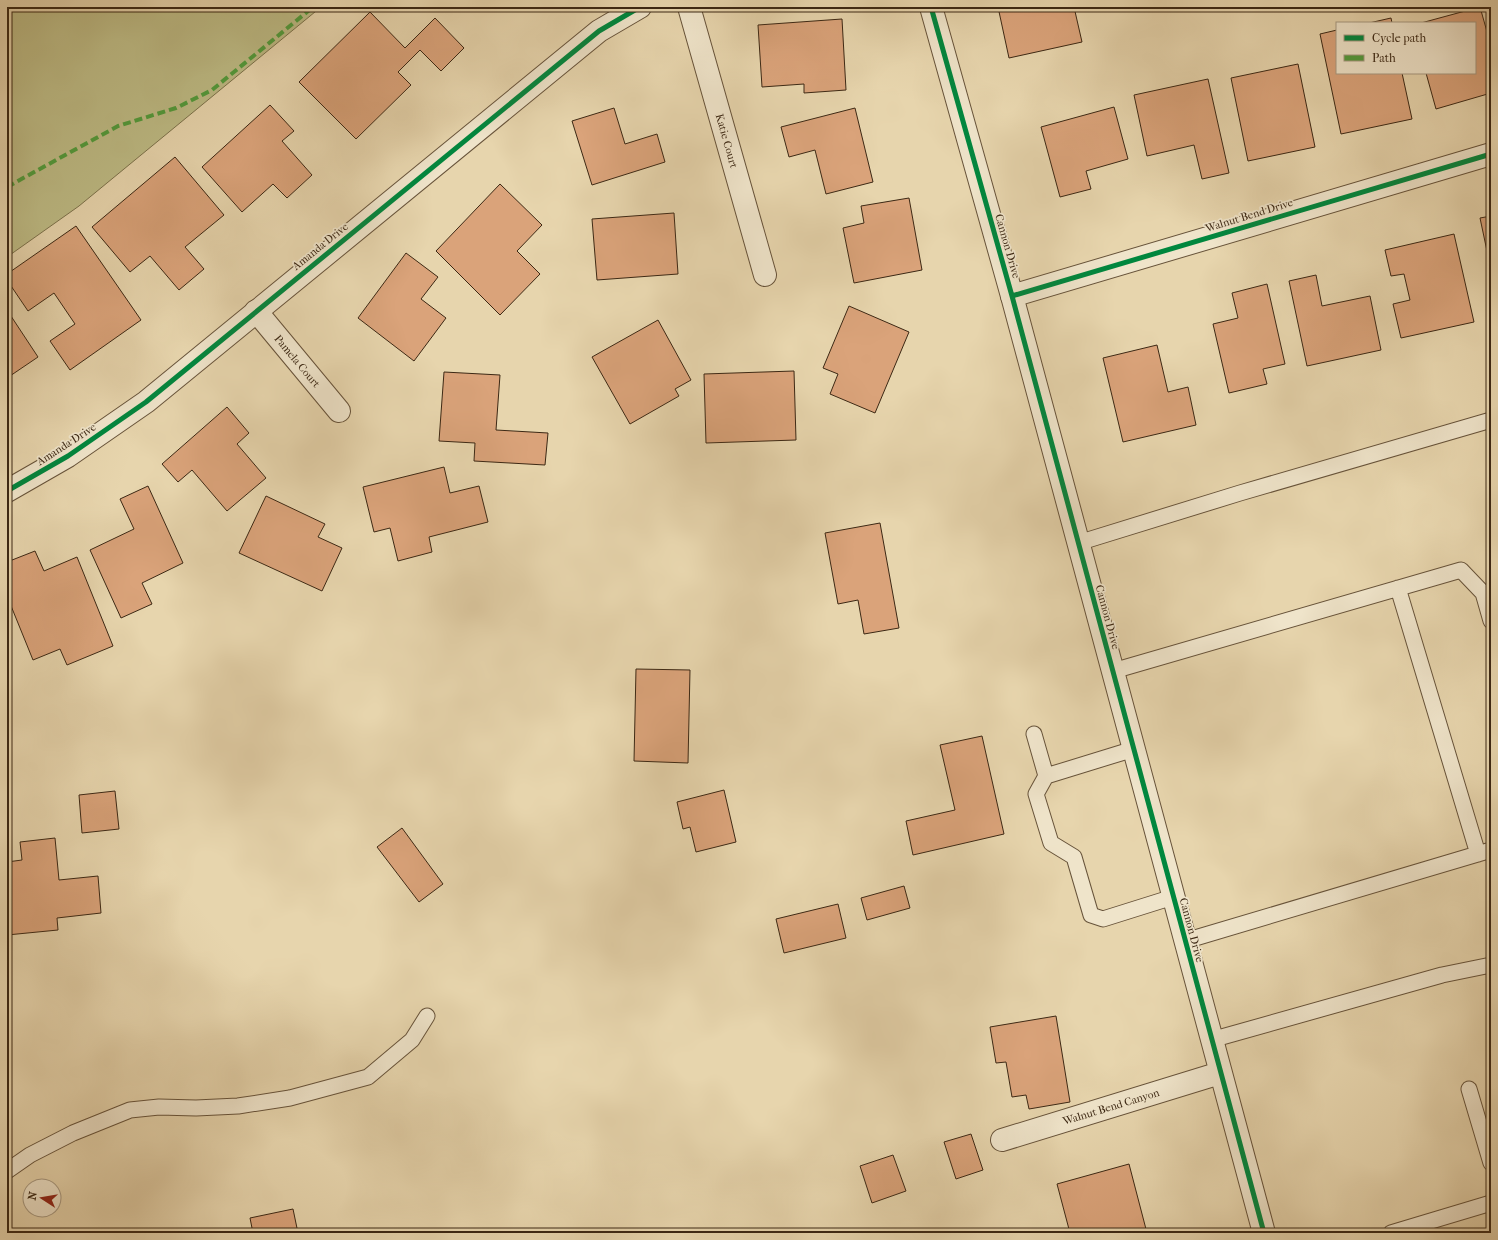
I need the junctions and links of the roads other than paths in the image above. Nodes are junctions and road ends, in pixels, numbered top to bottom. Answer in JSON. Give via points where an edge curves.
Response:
{"nodes":[{"id":1,"x":640,"y":7,"type":"edge"},
{"id":2,"x":689,"y":7,"type":"edge"},
{"id":3,"x":931,"y":7,"type":"edge"},
{"id":4,"x":1491,"y":154,"type":"edge"},
{"id":5,"x":765,"y":275,"type":"dead end"},
{"id":6,"x":1012,"y":296,"type":"junction"},
{"id":7,"x":256,"y":312,"type":"junction"},
{"id":8,"x":339,"y":411,"type":"dead end"},
{"id":9,"x":1491,"y":420,"type":"edge"},
{"id":10,"x":7,"y":491,"type":"edge"},
{"id":11,"x":1078,"y":544,"type":"junction"},
{"id":12,"x":1398,"y":588,"type":"junction"},
{"id":13,"x":1491,"y":621,"type":"edge"},
{"id":14,"x":1113,"y":671,"type":"junction"},
{"id":15,"x":1034,"y":734,"type":"dead end"},
{"id":16,"x":1134,"y":749,"type":"junction"},
{"id":17,"x":1046,"y":776,"type":"junction"},
{"id":18,"x":1485,"y":852,"type":"edge"},
{"id":19,"x":1173,"y":897,"type":"junction"},
{"id":20,"x":1185,"y":941,"type":"junction"},
{"id":21,"x":1491,"y":965,"type":"edge"},
{"id":22,"x":427,"y":1016,"type":"dead end"},
{"id":23,"x":1211,"y":1040,"type":"junction"},
{"id":24,"x":1220,"y":1073,"type":"junction"},
{"id":25,"x":1469,"y":1089,"type":"dead end"},
{"id":26,"x":1002,"y":1140,"type":"dead end"},
{"id":27,"x":1491,"y":1163,"type":"edge"},
{"id":28,"x":7,"y":1171,"type":"edge"},
{"id":29,"x":1491,"y":1203,"type":"edge"},
{"id":30,"x":1264,"y":1233,"type":"edge"},
{"id":31,"x":1391,"y":1233,"type":"edge"}],
"edges":[{"from":1,"to":7,"type":"street","name":"Amanda Drive","via":[[599,31]]},
{"from":2,"to":5,"type":"street","name":"Katie Court"},
{"from":3,"to":6,"type":"street","name":"Cannon Drive"},
{"from":4,"to":6,"type":"street","name":"Walnut Bend Drive"},
{"from":6,"to":11,"type":"street","name":"Cannon Drive"},
{"from":7,"to":8,"type":"street","name":"Pamela Court"},
{"from":7,"to":10,"type":"street","name":"Amanda Drive","via":[[146,402],[68,456]]},
{"from":9,"to":11,"type":"lane","via":[[1240,493]]},
{"from":11,"to":14,"type":"street","name":"Cannon Drive"},
{"from":12,"to":13,"type":"lane","via":[[1461,570],[1483,593]]},
{"from":12,"to":14,"type":"lane"},
{"from":12,"to":18,"type":"lane"},
{"from":14,"to":16,"type":"street","name":"Cannon Drive"},
{"from":15,"to":17,"type":"lane"},
{"from":16,"to":17,"type":"lane"},
{"from":16,"to":19,"type":"street","name":"Cannon Drive"},
{"from":17,"to":19,"type":"lane","via":[[1036,794],[1051,843],[1074,857],[1091,914],[1103,919]]},
{"from":18,"to":20,"type":"lane"},
{"from":19,"to":20,"type":"street","name":"Cannon Drive"},
{"from":20,"to":23,"type":"street","name":"Cannon Drive"},
{"from":21,"to":23,"type":"lane","via":[[1442,975]]},
{"from":22,"to":28,"type":"lane","via":[[412,1040],[368,1077],[290,1098],[238,1106],[159,1106],[130,1110],[73,1132],[30,1155]]},
{"from":23,"to":24,"type":"street","name":"Cannon Drive"},
{"from":24,"to":26,"type":"street","name":"Walnut Bend Canyon"},
{"from":24,"to":30,"type":"street","name":"Cannon Drive"},
{"from":25,"to":27,"type":"lane"},
{"from":29,"to":31,"type":"lane"}]}
